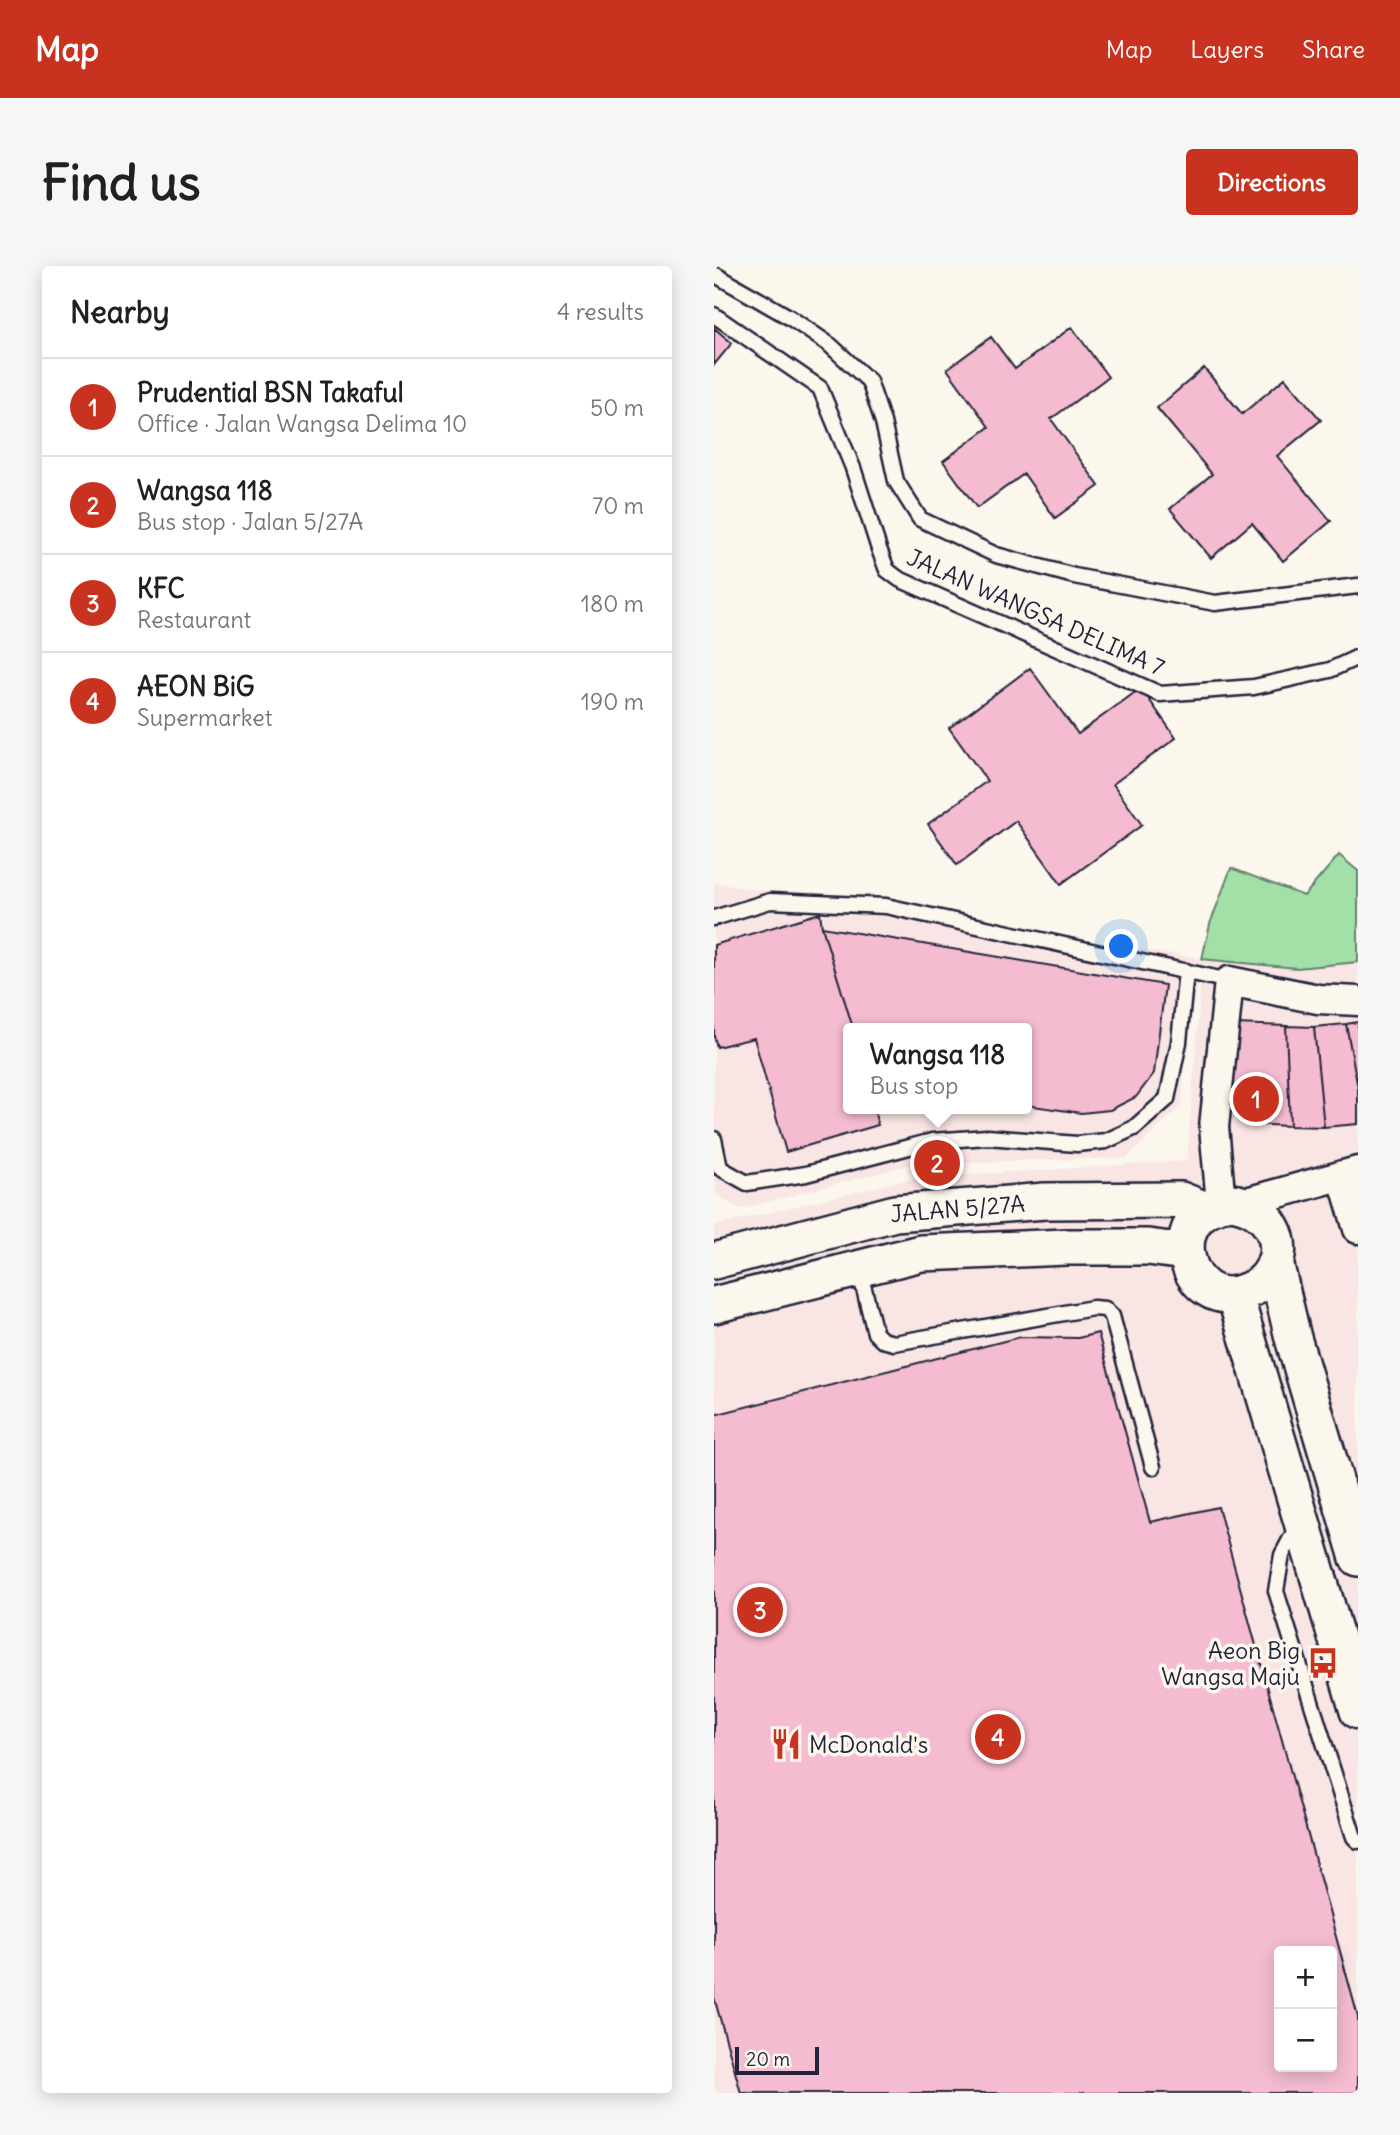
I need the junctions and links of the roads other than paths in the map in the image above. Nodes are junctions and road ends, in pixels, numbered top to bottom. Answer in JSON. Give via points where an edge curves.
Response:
{"nodes":[{"id":1,"x":714,"y":274,"type":"edge"},
{"id":2,"x":714,"y":315,"type":"edge"},
{"id":3,"x":1358,"y":586,"type":"edge"},
{"id":4,"x":1358,"y":657,"type":"edge"},
{"id":5,"x":714,"y":918,"type":"edge"},
{"id":6,"x":1186,"y":971,"type":"junction"},
{"id":7,"x":1229,"y":981,"type":"junction"},
{"id":8,"x":1358,"y":1001,"type":"edge"},
{"id":9,"x":714,"y":1139,"type":"edge"},
{"id":10,"x":1350,"y":1173,"type":"edge"},
{"id":11,"x":1223,"y":1206,"type":"junction"},
{"id":12,"x":1358,"y":1230,"type":"edge"},
{"id":13,"x":1185,"y":1252,"type":"junction"},
{"id":14,"x":714,"y":1260,"type":"edge"},
{"id":15,"x":1275,"y":1262,"type":"junction"},
{"id":16,"x":859,"y":1267,"type":"junction"},
{"id":17,"x":1235,"y":1296,"type":"junction"},
{"id":18,"x":714,"y":1305,"type":"edge"},
{"id":19,"x":1153,"y":1467,"type":"dead end"},
{"id":20,"x":1349,"y":1496,"type":"edge"},
{"id":21,"x":1301,"y":1518,"type":"junction"},
{"id":22,"x":1358,"y":1558,"type":"edge"},
{"id":23,"x":1358,"y":1711,"type":"edge"},
{"id":24,"x":1358,"y":1841,"type":"edge"}],
"edges":[{"from":1,"to":3,"type":"lane","via":[[830,345],[869,381],[896,481],[920,519],[996,555],[1074,576],[1214,603]]},
{"from":2,"to":4,"type":"lane","name":"JALAN WANGSA DELIMA 7","via":[[820,388],[853,468],[878,549],[887,570],[899,579],[1160,694],[1254,687],[1330,670]]},
{"from":5,"to":6,"type":"lane","via":[[771,901],[886,906]]},
{"from":6,"to":7,"type":"lane"},
{"from":6,"to":9,"type":"lane","via":[[1179,1042],[1167,1099],[1134,1128],[1106,1141],[1077,1144],[987,1137],[932,1141],[806,1174],[747,1183],[720,1168]]},
{"from":7,"to":8,"type":"street","via":[[1318,999]]},
{"from":7,"to":11,"type":"street","via":[[1214,1127]]},
{"from":10,"to":11,"type":"street"},
{"from":10,"to":12,"type":"street"},
{"from":11,"to":13,"type":"street","via":[[1190,1228]]},
{"from":11,"to":14,"type":"street","name":"JALAN 5/27A","via":[[1181,1200],[1045,1201],[895,1213]]},
{"from":11,"to":15,"type":"street","via":[[1257,1209],[1268,1219],[1275,1233]]},
{"from":13,"to":16,"type":"street","name":"JALAN 5/27A","via":[[1066,1247],[921,1253]]},
{"from":13,"to":17,"type":"street","via":[[1195,1277],[1205,1286]]},
{"from":15,"to":17,"type":"street","via":[[1257,1286]]},
{"from":15,"to":20,"type":"street","via":[[1293,1338]]},
{"from":16,"to":18,"type":"street","name":"JALAN 5/27A"},
{"from":16,"to":19,"type":"lane","via":[[875,1333],[894,1343],[1105,1309],[1112,1316]]},
{"from":17,"to":21,"type":"street"},
{"from":20,"to":22,"type":"street"},
{"from":21,"to":23,"type":"street"},
{"from":21,"to":24,"type":"lane","via":[[1282,1555],[1276,1591]]}]}
